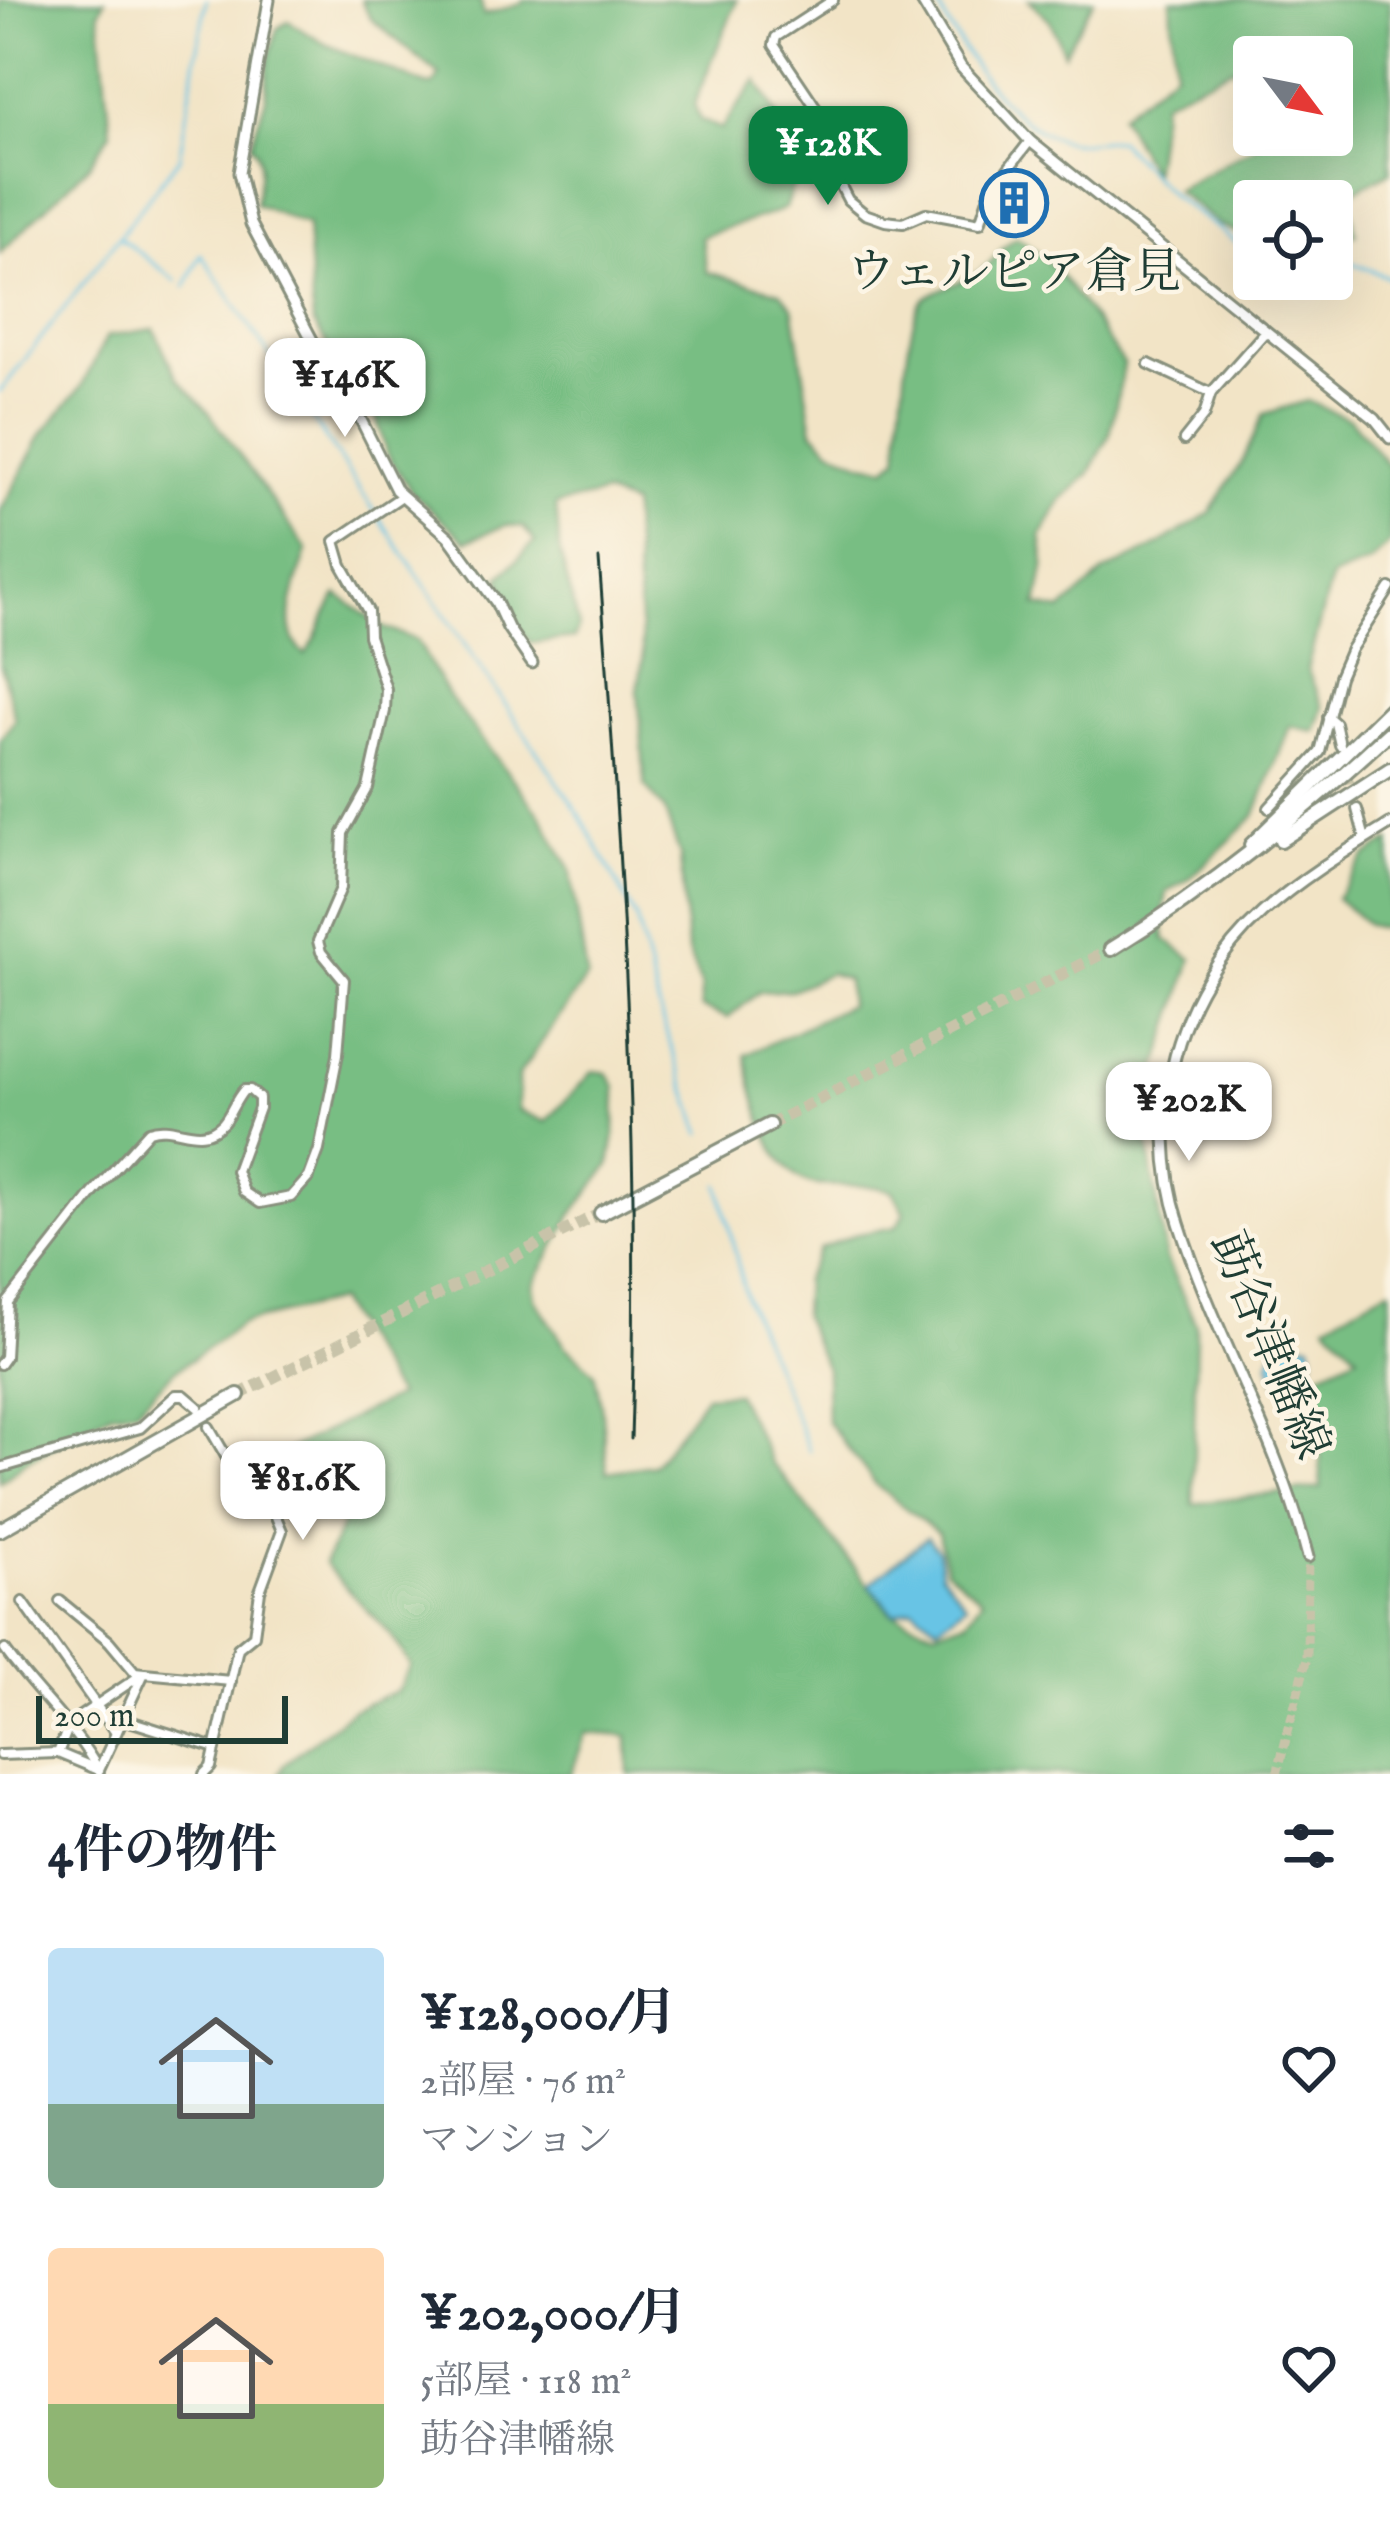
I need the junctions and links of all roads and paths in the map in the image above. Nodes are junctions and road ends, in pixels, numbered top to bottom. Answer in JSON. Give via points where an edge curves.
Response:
{"nodes":[{"id":1,"x":269,"y":0,"type":"edge"},
{"id":2,"x":833,"y":0,"type":"edge"},
{"id":3,"x":921,"y":0,"type":"edge"},
{"id":4,"x":1030,"y":141,"type":"junction"},
{"id":5,"x":1266,"y":331,"type":"junction"},
{"id":6,"x":1149,"y":364,"type":"dead end"},
{"id":7,"x":1211,"y":393,"type":"junction"},
{"id":8,"x":1390,"y":438,"type":"edge"},
{"id":9,"x":1184,"y":440,"type":"dead end"},
{"id":10,"x":402,"y":496,"type":"junction"},
{"id":11,"x":1390,"y":589,"type":"edge"},
{"id":12,"x":532,"y":664,"type":"dead end"},
{"id":13,"x":1390,"y":709,"type":"edge"},
{"id":14,"x":1328,"y":716,"type":"junction"},
{"id":15,"x":1390,"y":732,"type":"edge"},
{"id":16,"x":1340,"y":745,"type":"tunnel mouth"},
{"id":17,"x":1390,"y":769,"type":"edge"},
{"id":18,"x":1269,"y":808,"type":"dead end"},
{"id":19,"x":1357,"y":809,"type":"tunnel mouth"},
{"id":20,"x":1390,"y":824,"type":"edge"},
{"id":21,"x":1365,"y":839,"type":"junction"},
{"id":22,"x":1261,"y":846,"type":"junction"},
{"id":23,"x":1192,"y":898,"type":"junction"},
{"id":24,"x":1111,"y":950,"type":"tunnel mouth"},
{"id":25,"x":769,"y":1125,"type":"tunnel mouth"},
{"id":26,"x":601,"y":1213,"type":"tunnel mouth"},
{"id":27,"x":0,"y":1364,"type":"edge"},
{"id":28,"x":238,"y":1395,"type":"tunnel mouth"},
{"id":29,"x":198,"y":1407,"type":"dead end"},
{"id":30,"x":209,"y":1427,"type":"dead end"},
{"id":31,"x":0,"y":1468,"type":"edge"},
{"id":32,"x":0,"y":1530,"type":"edge"},
{"id":33,"x":1308,"y":1557,"type":"tunnel mouth"},
{"id":34,"x":60,"y":1601,"type":"dead end"},
{"id":35,"x":23,"y":1602,"type":"dead end"},
{"id":36,"x":5,"y":1650,"type":"dead end"},
{"id":37,"x":144,"y":1673,"type":"junction"},
{"id":38,"x":232,"y":1681,"type":"junction"},
{"id":39,"x":95,"y":1706,"type":"junction"},
{"id":40,"x":123,"y":1719,"type":"junction"},
{"id":41,"x":70,"y":1724,"type":"junction"},
{"id":42,"x":116,"y":1732,"type":"junction"},
{"id":43,"x":215,"y":1748,"type":"junction"},
{"id":44,"x":58,"y":1753,"type":"junction"},
{"id":45,"x":1,"y":1757,"type":"edge"},
{"id":46,"x":99,"y":1772,"type":"edge"},
{"id":47,"x":205,"y":1774,"type":"edge"}],
"edges":[{"from":1,"to":10,"type":"main road","via":[[238,172],[251,224]]},
{"from":2,"to":4,"type":"street","via":[[773,45],[827,124],[831,167],[865,214],[903,223],[926,213],[980,223],[989,192]]},
{"from":3,"to":4,"type":"main road","via":[[961,67]]},
{"from":4,"to":5,"type":"main road"},
{"from":5,"to":7,"type":"street"},
{"from":5,"to":8,"type":"main road"},
{"from":6,"to":7,"type":"street"},
{"from":7,"to":9,"type":"street"},
{"from":10,"to":12,"type":"main road","via":[[449,537]]},
{"from":10,"to":27,"type":"street","via":[[335,541],[368,611],[386,689],[368,788],[343,832],[341,887],[318,941],[345,994],[309,1177],[279,1201],[260,1203],[244,1192],[236,1171],[259,1108],[250,1090],[224,1122],[195,1137],[149,1131],[8,1302]]},
{"from":11,"to":14,"type":"street","via":[[1351,649]]},
{"from":13,"to":23,"type":"highway"},
{"from":14,"to":16,"type":"street"},
{"from":14,"to":18,"type":"street","via":[[1320,752]]},
{"from":15,"to":22,"type":"highway"},
{"from":17,"to":22,"type":"highway"},
{"from":19,"to":21,"type":"street"},
{"from":20,"to":21,"type":"main road","name":"莇谷津幡線"},
{"from":21,"to":33,"type":"main road","name":"莇谷津幡線","via":[[1301,880],[1226,951],[1182,1030],[1168,1084],[1164,1153],[1178,1222]]},
{"from":22,"to":23,"type":"highway"},
{"from":23,"to":24,"type":"highway"},
{"from":25,"to":26,"type":"highway"},
{"from":28,"to":32,"type":"highway"},
{"from":29,"to":31,"type":"street","via":[[176,1394],[140,1428]]},
{"from":30,"to":38,"type":"street","via":[[244,1490],[274,1512],[281,1531],[254,1635],[238,1648]]},
{"from":34,"to":37,"type":"street"},
{"from":35,"to":39,"type":"street"},
{"from":36,"to":41,"type":"street"},
{"from":37,"to":38,"type":"street"},
{"from":37,"to":39,"type":"street"},
{"from":37,"to":40,"type":"street"},
{"from":38,"to":43,"type":"street"},
{"from":39,"to":41,"type":"street"},
{"from":39,"to":42,"type":"street"},
{"from":40,"to":42,"type":"street"},
{"from":40,"to":43,"type":"street"},
{"from":41,"to":44,"type":"street"},
{"from":41,"to":46,"type":"street"},
{"from":42,"to":46,"type":"street"},
{"from":43,"to":47,"type":"street"},
{"from":44,"to":45,"type":"street"},
{"from":44,"to":46,"type":"street"}]}
